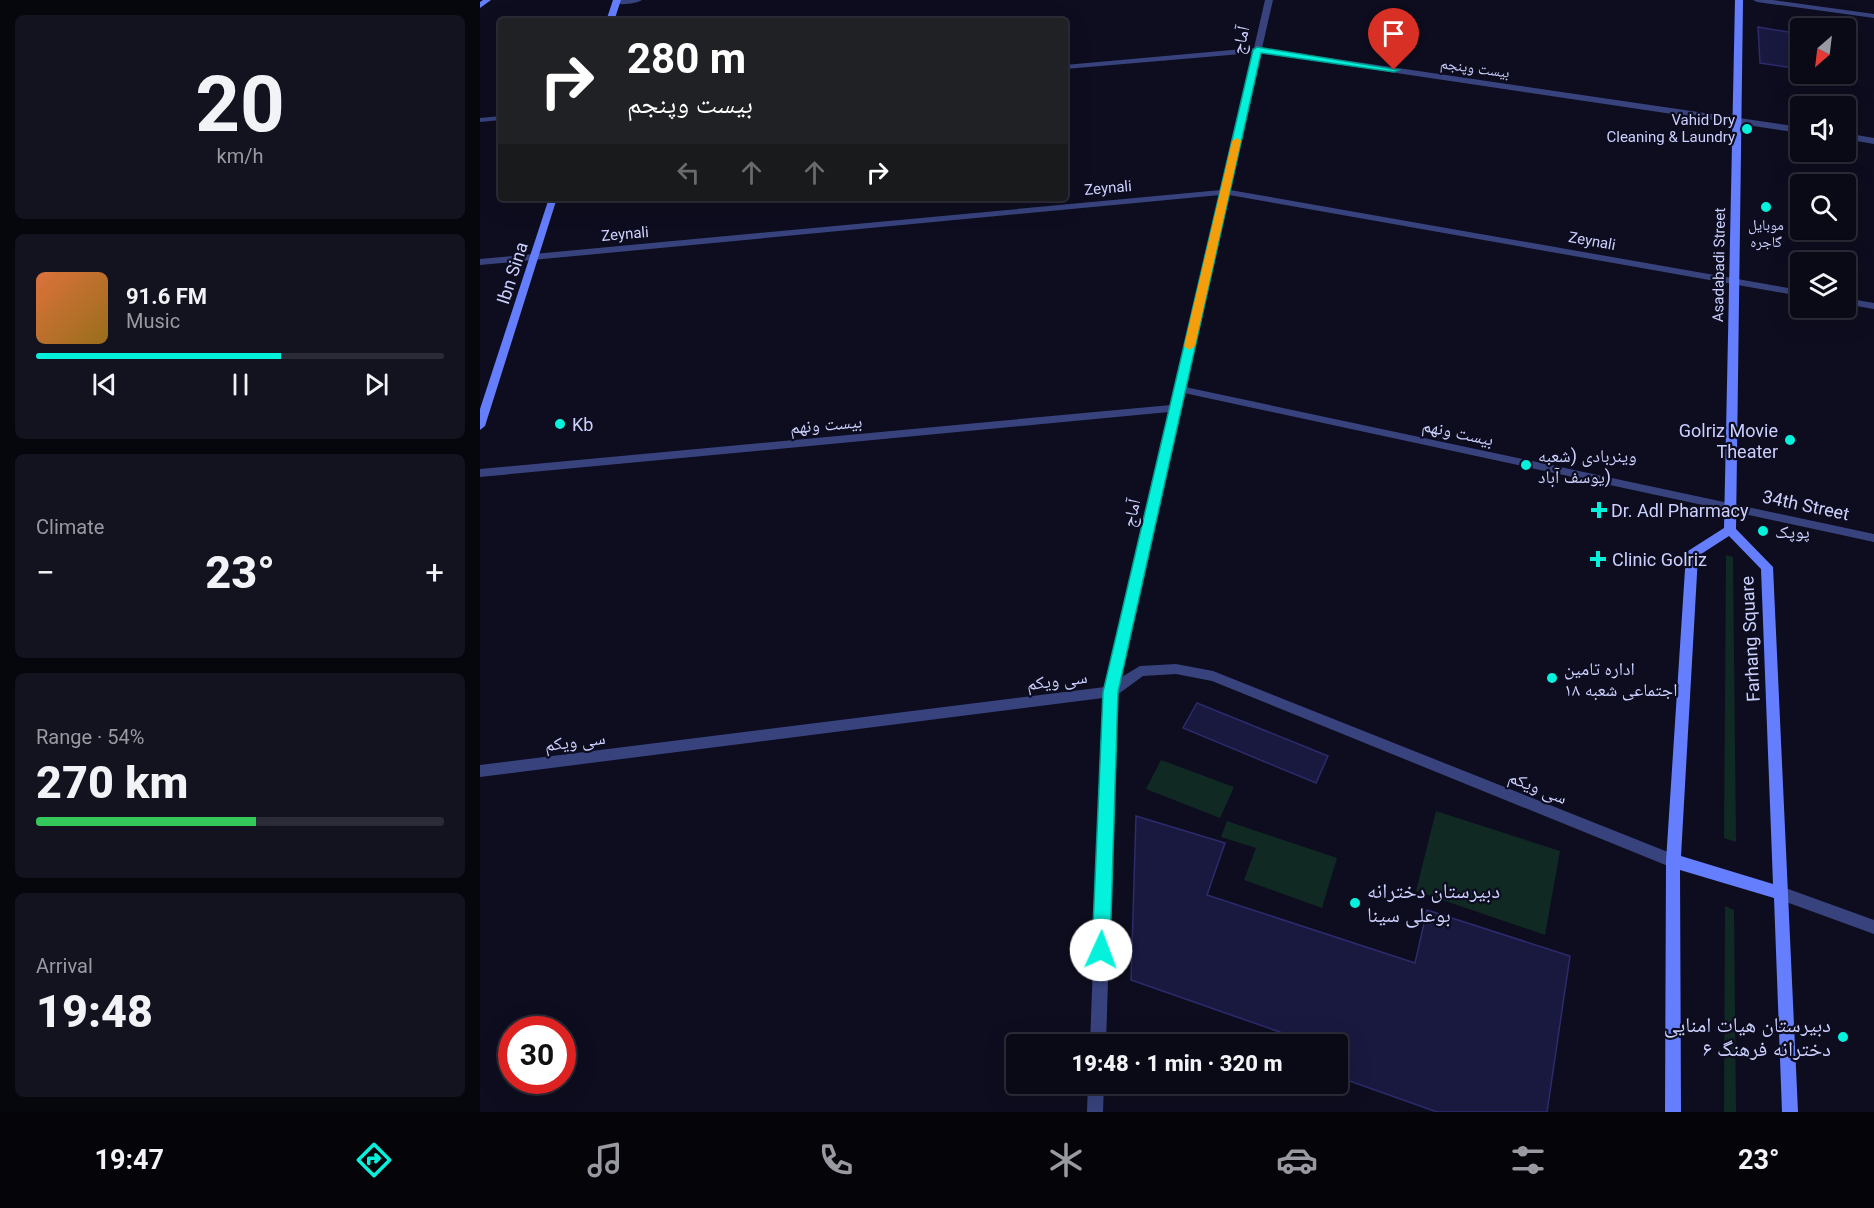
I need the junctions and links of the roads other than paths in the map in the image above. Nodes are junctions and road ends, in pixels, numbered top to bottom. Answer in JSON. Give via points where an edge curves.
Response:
{"nodes":[{"id":1,"x":487,"y":0,"type":"edge"},
{"id":2,"x":638,"y":0,"type":"edge"},
{"id":3,"x":1269,"y":0,"type":"edge"},
{"id":4,"x":1739,"y":0,"type":"edge"},
{"id":5,"x":1757,"y":0,"type":"edge"},
{"id":6,"x":616,"y":1,"type":"edge"},
{"id":7,"x":480,"y":6,"type":"edge"},
{"id":8,"x":1874,"y":16,"type":"edge"},
{"id":9,"x":611,"y":18,"type":"edge"},
{"id":10,"x":1257,"y":50,"type":"junction"},
{"id":11,"x":1068,"y":67,"type":"edge"},
{"id":12,"x":498,"y":118,"type":"edge"},
{"id":13,"x":480,"y":120,"type":"edge"},
{"id":14,"x":1737,"y":120,"type":"junction"},
{"id":15,"x":1790,"y":128,"type":"edge"},
{"id":16,"x":1856,"y":138,"type":"edge"},
{"id":17,"x":1874,"y":141,"type":"edge"},
{"id":18,"x":1225,"y":192,"type":"junction"},
{"id":19,"x":552,"y":201,"type":"edge"},
{"id":20,"x":534,"y":258,"type":"junction"},
{"id":21,"x":480,"y":262,"type":"edge"},
{"id":22,"x":1734,"y":282,"type":"junction"},
{"id":23,"x":1790,"y":291,"type":"edge"},
{"id":24,"x":1856,"y":303,"type":"edge"},
{"id":25,"x":1874,"y":306,"type":"edge"},
{"id":26,"x":1180,"y":389,"type":"junction"},
{"id":27,"x":1175,"y":408,"type":"junction"},
{"id":28,"x":480,"y":426,"type":"edge"},
{"id":29,"x":480,"y":474,"type":"edge"},
{"id":30,"x":1730,"y":507,"type":"junction"},
{"id":31,"x":1730,"y":530,"type":"junction"},
{"id":32,"x":1874,"y":538,"type":"edge"},
{"id":33,"x":1110,"y":692,"type":"junction"},
{"id":34,"x":480,"y":771,"type":"edge"},
{"id":35,"x":1673,"y":861,"type":"junction"},
{"id":36,"x":1780,"y":892,"type":"junction"},
{"id":37,"x":1874,"y":927,"type":"edge"},
{"id":38,"x":1098,"y":1034,"type":"edge"},
{"id":39,"x":1096,"y":1094,"type":"edge"},
{"id":40,"x":1095,"y":1112,"type":"edge"},
{"id":41,"x":1673,"y":1112,"type":"edge"},
{"id":42,"x":1790,"y":1112,"type":"edge"}],
"edges":[{"from":1,"to":7,"type":"main road"},
{"from":2,"to":6,"type":"street"},
{"from":3,"to":10,"type":"street","name":"آماج"},
{"from":4,"to":14,"type":"main road","name":"Asadabadi Street"},
{"from":5,"to":8,"type":"street"},
{"from":6,"to":9,"type":"main road"},
{"from":10,"to":11,"type":"street","name":"بیست وپنجم"},
{"from":10,"to":14,"type":"street","name":"بیست وپنجم"},
{"from":10,"to":18,"type":"street","name":"آماج"},
{"from":12,"to":13,"type":"street"},
{"from":14,"to":15,"type":"street","name":"بیست وپنجم"},
{"from":14,"to":22,"type":"main road","name":"Asadabadi Street"},
{"from":16,"to":17,"type":"street"},
{"from":18,"to":20,"type":"street","name":"Zeynali"},
{"from":18,"to":22,"type":"street","name":"Zeynali"},
{"from":18,"to":26,"type":"street","name":"آماج"},
{"from":19,"to":20,"type":"main road","name":"Ibn Sina"},
{"from":20,"to":21,"type":"street","name":"Zeynali"},
{"from":20,"to":28,"type":"main road","name":"Ibn Sina"},
{"from":22,"to":23,"type":"street","name":"Zeynali"},
{"from":22,"to":30,"type":"main road","name":"Asadabadi Street"},
{"from":24,"to":25,"type":"street"},
{"from":26,"to":27,"type":"street","name":"آماج"},
{"from":26,"to":30,"type":"street","name":"بیست ونهم"},
{"from":27,"to":29,"type":"street","name":"بیست ونهم"},
{"from":27,"to":33,"type":"street","name":"آماج"},
{"from":30,"to":31,"type":"main road","name":"Asadabadi Street"},
{"from":30,"to":32,"type":"street","name":"34th Street"},
{"from":31,"to":35,"type":"main road","via":[[1692,554]]},
{"from":31,"to":36,"type":"main road","name":"Farhang Square","via":[[1767,567]]},
{"from":33,"to":34,"type":"street","name":"سی ویکم"},
{"from":33,"to":35,"type":"street","name":"سی ویکم","via":[[1140,671],[1176,669],[1213,676]]},
{"from":33,"to":38,"type":"street","name":"آماج"},
{"from":35,"to":36,"type":"main road"},
{"from":35,"to":41,"type":"main road"},
{"from":36,"to":37,"type":"street"},
{"from":36,"to":42,"type":"main road","name":"Farhang Square"},
{"from":39,"to":40,"type":"street"}]}
